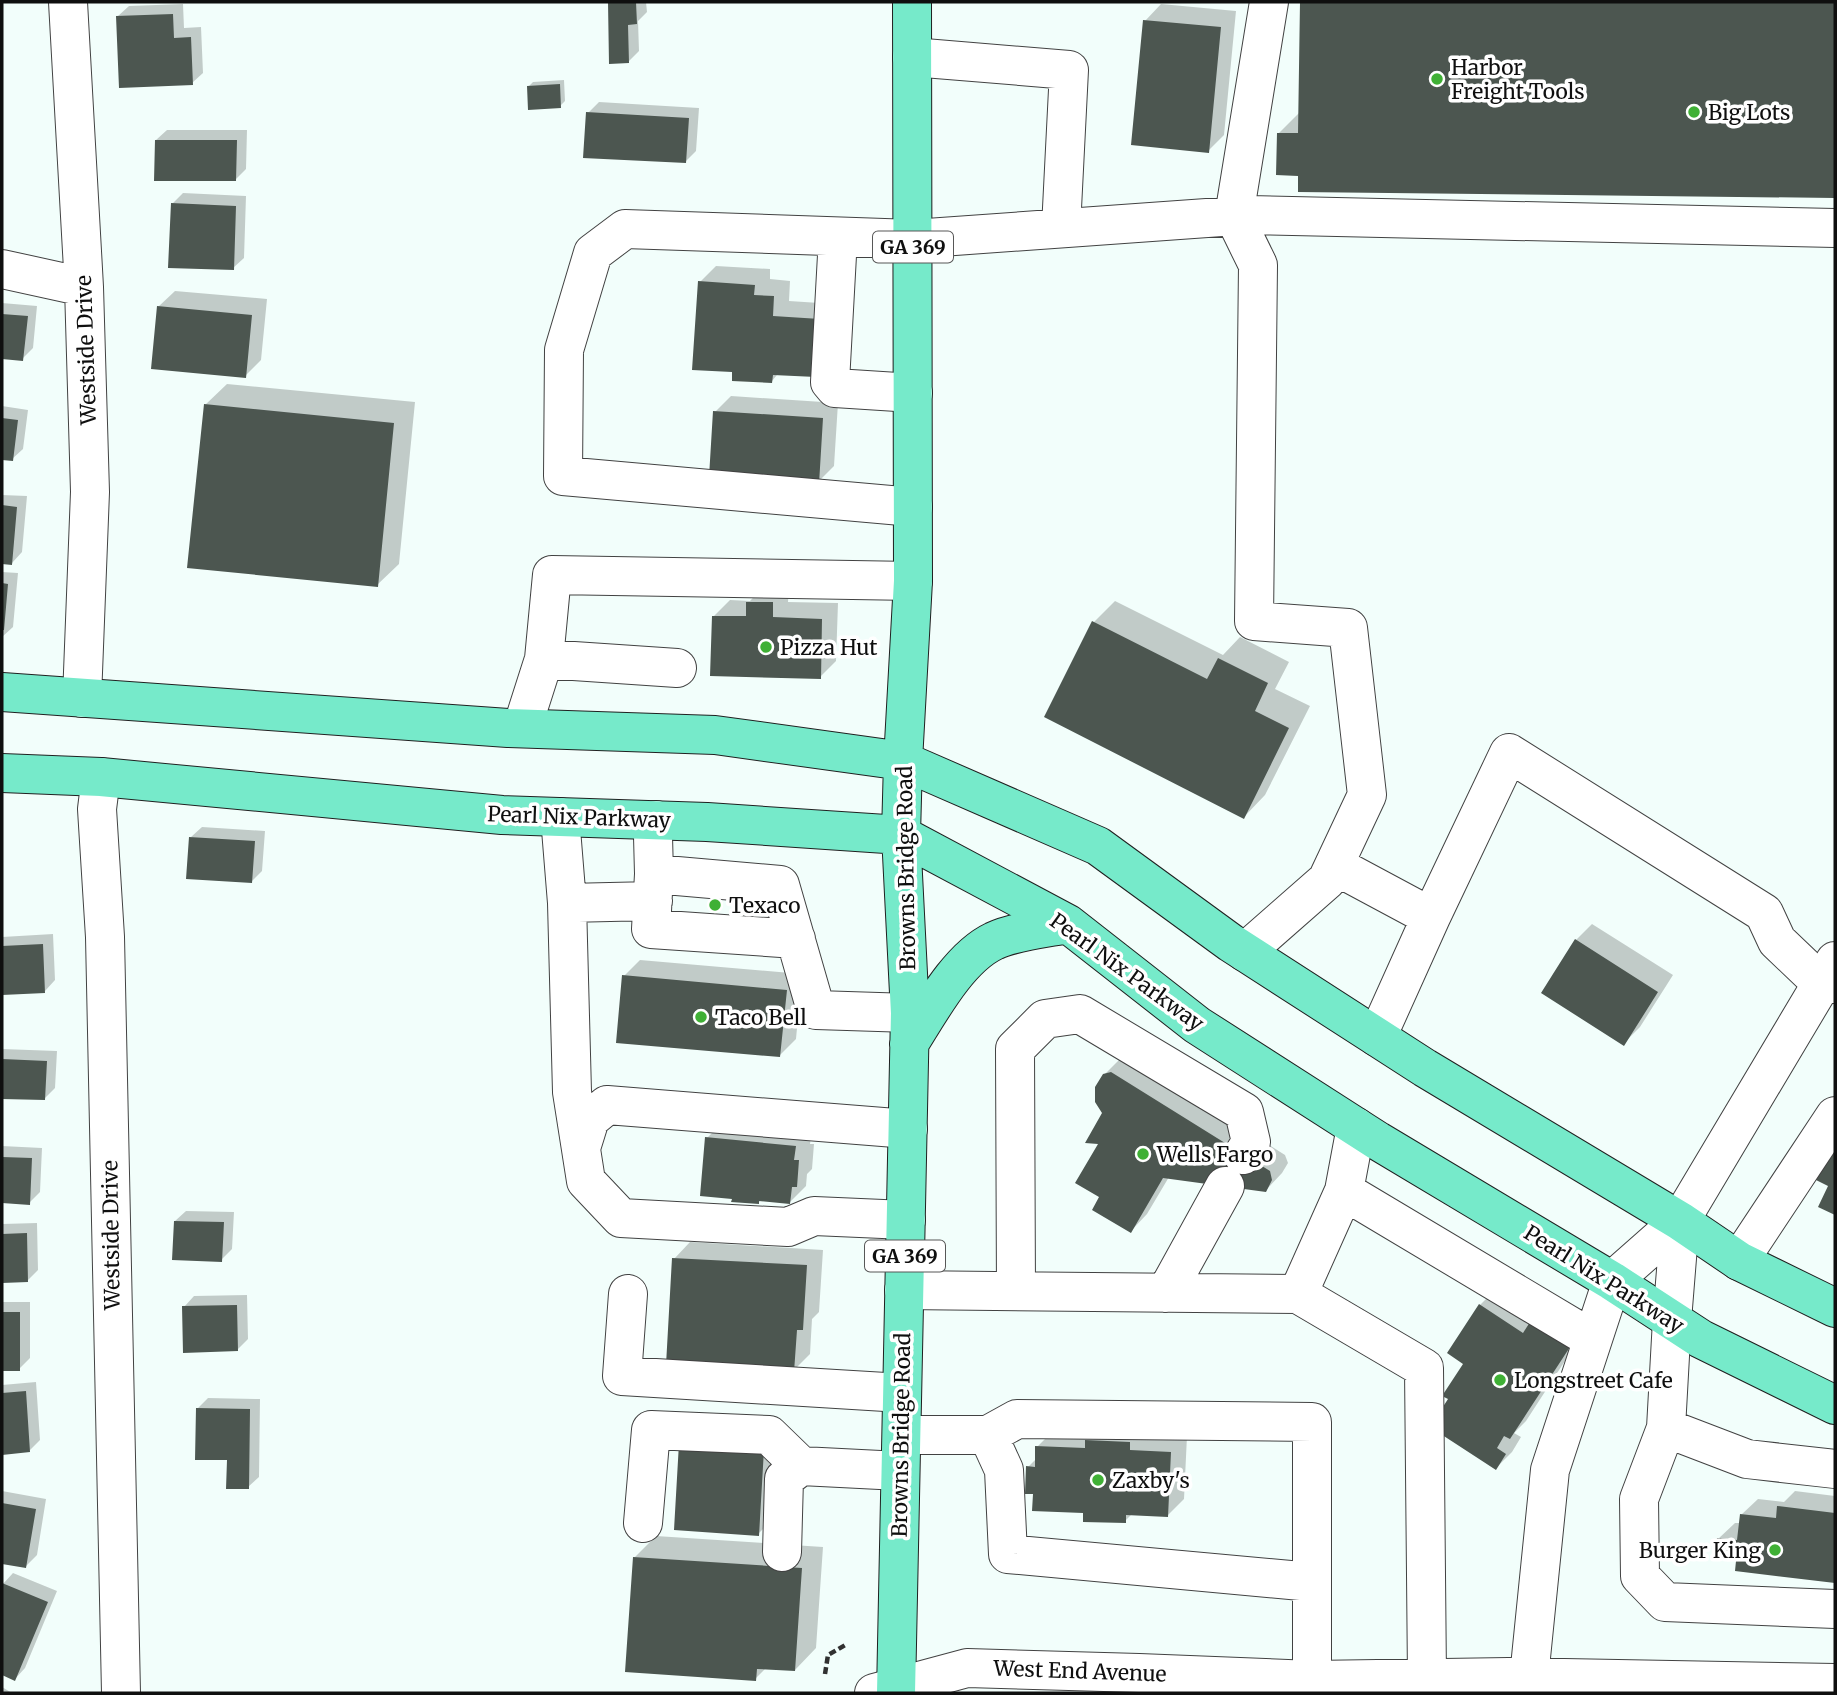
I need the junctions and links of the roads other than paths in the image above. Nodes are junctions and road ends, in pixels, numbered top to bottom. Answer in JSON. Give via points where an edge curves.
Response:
{"nodes":[{"id":1,"x":68,"y":2,"type":"edge"},
{"id":2,"x":912,"y":2,"type":"edge"},
{"id":3,"x":1269,"y":2,"type":"edge"},
{"id":4,"x":912,"y":57,"type":"junction"},
{"id":5,"x":1234,"y":216,"type":"junction"},
{"id":6,"x":1061,"y":228,"type":"junction"},
{"id":7,"x":1835,"y":228,"type":"edge"},
{"id":8,"x":838,"y":237,"type":"junction"},
{"id":9,"x":913,"y":239,"type":"junction"},
{"id":10,"x":2,"y":269,"type":"edge"},
{"id":11,"x":84,"y":287,"type":"junction"},
{"id":12,"x":913,"y":393,"type":"junction"},
{"id":13,"x":913,"y":507,"type":"junction"},
{"id":14,"x":913,"y":581,"type":"junction"},
{"id":15,"x":544,"y":659,"type":"junction"},
{"id":16,"x":677,"y":668,"type":"dead end"},
{"id":17,"x":2,"y":692,"type":"edge"},
{"id":18,"x":82,"y":698,"type":"junction"},
{"id":19,"x":522,"y":728,"type":"junction"},
{"id":20,"x":903,"y":761,"type":"junction"},
{"id":21,"x":2,"y":773,"type":"edge"},
{"id":22,"x":101,"y":777,"type":"junction"},
{"id":23,"x":560,"y":817,"type":"junction"},
{"id":24,"x":656,"y":820,"type":"junction"},
{"id":25,"x":901,"y":835,"type":"junction"},
{"id":26,"x":1334,"y":865,"type":"junction"},
{"id":27,"x":653,"y":901,"type":"junction"},
{"id":28,"x":567,"y":903,"type":"junction"},
{"id":29,"x":1431,"y":917,"type":"junction"},
{"id":30,"x":1068,"y":924,"type":"junction"},
{"id":31,"x":796,"y":939,"type":"junction"},
{"id":32,"x":1245,"y":952,"type":"junction"},
{"id":33,"x":1830,"y":976,"type":"edge"},
{"id":34,"x":1197,"y":1025,"type":"junction"},
{"id":35,"x":910,"y":1028,"type":"junction"},
{"id":36,"x":1377,"y":1037,"type":"junction"},
{"id":37,"x":1184,"y":1076,"type":"junction"},
{"id":38,"x":1835,"y":1116,"type":"edge"},
{"id":39,"x":1356,"y":1127,"type":"junction"},
{"id":40,"x":908,"y":1129,"type":"junction"},
{"id":41,"x":581,"y":1148,"type":"junction"},
{"id":42,"x":1344,"y":1191,"type":"junction"},
{"id":43,"x":906,"y":1220,"type":"junction"},
{"id":44,"x":1680,"y":1221,"type":"junction"},
{"id":45,"x":1738,"y":1261,"type":"junction"},
{"id":46,"x":1612,"y":1281,"type":"junction"},
{"id":47,"x":904,"y":1290,"type":"junction"},
{"id":48,"x":1016,"y":1291,"type":"junction"},
{"id":49,"x":1166,"y":1293,"type":"junction"},
{"id":50,"x":628,"y":1294,"type":"dead end"},
{"id":51,"x":1297,"y":1294,"type":"junction"},
{"id":52,"x":1835,"y":1308,"type":"edge"},
{"id":53,"x":1672,"y":1320,"type":"junction"},
{"id":54,"x":1592,"y":1339,"type":"junction"},
{"id":55,"x":902,"y":1393,"type":"junction"},
{"id":56,"x":1835,"y":1405,"type":"edge"},
{"id":57,"x":1666,"y":1428,"type":"junction"},
{"id":58,"x":988,"y":1435,"type":"junction"},
{"id":59,"x":901,"y":1453,"type":"junction"},
{"id":60,"x":801,"y":1466,"type":"junction"},
{"id":61,"x":1835,"y":1469,"type":"edge"},
{"id":62,"x":643,"y":1524,"type":"dead end"},
{"id":63,"x":782,"y":1552,"type":"dead end"},
{"id":64,"x":1312,"y":1582,"type":"junction"},
{"id":65,"x":1835,"y":1609,"type":"edge"},
{"id":66,"x":1529,"y":1677,"type":"junction"},
{"id":67,"x":1427,"y":1678,"type":"junction"},
{"id":68,"x":1312,"y":1680,"type":"junction"},
{"id":69,"x":1139,"y":1683,"type":"edge"},
{"id":70,"x":1835,"y":1683,"type":"edge"},
{"id":71,"x":889,"y":1691,"type":"edge"},
{"id":72,"x":121,"y":1693,"type":"edge"}],
"edges":[{"from":1,"to":11,"type":"street","name":"Westside Drive"},
{"from":2,"to":4,"type":"main road","name":"Browns Bridge Road","number":"GA 369"},
{"from":3,"to":5,"type":"street"},
{"from":4,"to":6,"type":"street","via":[[1069,71]]},
{"from":4,"to":9,"type":"main road","name":"Browns Bridge Road","number":"GA 369"},
{"from":5,"to":6,"type":"street"},
{"from":5,"to":7,"type":"street"},
{"from":5,"to":26,"type":"street","via":[[1258,265],[1254,621],[1348,628],[1367,794]]},
{"from":6,"to":9,"type":"street"},
{"from":8,"to":9,"type":"street"},
{"from":8,"to":12,"type":"street","via":[[830,382],[835,388]]},
{"from":8,"to":13,"type":"street","via":[[625,229],[593,253],[565,350],[563,476]]},
{"from":9,"to":12,"type":"main road","name":"Browns Bridge Road","number":"GA 369"},
{"from":10,"to":11,"type":"street"},
{"from":11,"to":18,"type":"street","name":"Westside Drive","via":[[90,492]]},
{"from":12,"to":13,"type":"main road","name":"Browns Bridge Road","number":"GA 369"},
{"from":13,"to":14,"type":"main road","name":"Browns Bridge Road","number":"GA 369"},
{"from":14,"to":15,"type":"street","via":[[552,575]]},
{"from":14,"to":20,"type":"main road","name":"Browns Bridge Road","number":"GA 369"},
{"from":15,"to":16,"type":"street"},
{"from":15,"to":19,"type":"street"},
{"from":17,"to":18,"type":"main road"},
{"from":18,"to":19,"type":"main road"},
{"from":19,"to":20,"type":"main road","via":[[715,735]]},
{"from":20,"to":25,"type":"main road","name":"Browns Bridge Road","number":"GA 369"},
{"from":20,"to":32,"type":"main road","via":[[1098,846]]},
{"from":21,"to":22,"type":"main road","name":"Pearl Nix Parkway"},
{"from":22,"to":23,"type":"main road","name":"Pearl Nix Parkway"},
{"from":22,"to":72,"type":"street","name":"Westside Drive","via":[[97,809],[105,937]]},
{"from":23,"to":24,"type":"main road","name":"Pearl Nix Parkway"},
{"from":23,"to":28,"type":"street"},
{"from":24,"to":25,"type":"main road","name":"Pearl Nix Parkway"},
{"from":24,"to":27,"type":"street"},
{"from":25,"to":30,"type":"main road","name":"Pearl Nix Parkway"},
{"from":25,"to":35,"type":"main road","name":"Browns Bridge Road","number":"GA 369"},
{"from":26,"to":29,"type":"street"},
{"from":26,"to":32,"type":"street","via":[[1327,880]]},
{"from":27,"to":28,"type":"street"},
{"from":27,"to":31,"type":"street"},
{"from":27,"to":31,"type":"street","via":[[780,885]]},
{"from":28,"to":41,"type":"street","via":[[572,1092]]},
{"from":29,"to":33,"type":"street","via":[[1509,753],[1764,913],[1777,941]]},
{"from":29,"to":36,"type":"street"},
{"from":30,"to":34,"type":"main road","name":"Pearl Nix Parkway"},
{"from":30,"to":35,"type":"main road","via":[[994,941],[971,957]]},
{"from":31,"to":35,"type":"street","via":[[816,1010]]},
{"from":32,"to":36,"type":"main road"},
{"from":33,"to":44,"type":"street"},
{"from":34,"to":37,"type":"street"},
{"from":34,"to":39,"type":"main road","name":"Pearl Nix Parkway"},
{"from":35,"to":40,"type":"main road","name":"Browns Bridge Road","number":"GA 369"},
{"from":36,"to":44,"type":"main road"},
{"from":37,"to":48,"type":"street","via":[[1080,1014],[1045,1019],[1015,1049]]},
{"from":37,"to":49,"type":"street","via":[[1244,1112],[1251,1142]]},
{"from":38,"to":45,"type":"street"},
{"from":39,"to":42,"type":"street"},
{"from":39,"to":46,"type":"main road","name":"Pearl Nix Parkway"},
{"from":40,"to":41,"type":"street","via":[[607,1105],[590,1119]]},
{"from":40,"to":43,"type":"main road","name":"Browns Bridge Road","number":"GA 369"},
{"from":41,"to":43,"type":"street","via":[[586,1181],[621,1218],[788,1227],[814,1216]]},
{"from":42,"to":51,"type":"street"},
{"from":42,"to":54,"type":"street"},
{"from":43,"to":47,"type":"main road","name":"Browns Bridge Road","number":"GA 369"},
{"from":44,"to":45,"type":"main road"},
{"from":44,"to":46,"type":"street"},
{"from":44,"to":53,"type":"street"},
{"from":45,"to":52,"type":"main road"},
{"from":46,"to":53,"type":"main road","name":"Pearl Nix Parkway"},
{"from":46,"to":54,"type":"street"},
{"from":47,"to":48,"type":"street"},
{"from":47,"to":55,"type":"main road","name":"Browns Bridge Road","number":"GA 369"},
{"from":48,"to":49,"type":"street"},
{"from":49,"to":51,"type":"street"},
{"from":50,"to":55,"type":"street","via":[[622,1376]]},
{"from":51,"to":67,"type":"street","via":[[1424,1368]]},
{"from":53,"to":56,"type":"main road","name":"Pearl Nix Parkway","via":[[1700,1339]]},
{"from":53,"to":57,"type":"street"},
{"from":54,"to":66,"type":"street","via":[[1550,1470]]},
{"from":55,"to":59,"type":"main road","name":"Browns Bridge Road","number":"GA 369"},
{"from":57,"to":61,"type":"street","via":[[1747,1459]]},
{"from":57,"to":65,"type":"street","via":[[1639,1499],[1640,1576],[1665,1602]]},
{"from":58,"to":59,"type":"street"},
{"from":58,"to":64,"type":"street","via":[[1004,1470],[1008,1554]]},
{"from":58,"to":64,"type":"street","via":[[1017,1419],[1312,1422]]},
{"from":59,"to":60,"type":"street"},
{"from":59,"to":71,"type":"main road","name":"Browns Bridge Road","number":"GA 369"},
{"from":60,"to":62,"type":"street","via":[[769,1436],[651,1430]]},
{"from":60,"to":63,"type":"street","via":[[784,1479]]},
{"from":64,"to":68,"type":"street"},
{"from":66,"to":67,"type":"street","name":"West End Avenue"},
{"from":66,"to":70,"type":"street","name":"West End Avenue"},
{"from":67,"to":68,"type":"street","name":"West End Avenue"},
{"from":68,"to":69,"type":"street","name":"West End Avenue"},
{"from":69,"to":71,"type":"street","name":"West End Avenue","via":[[967,1668]]}]}
